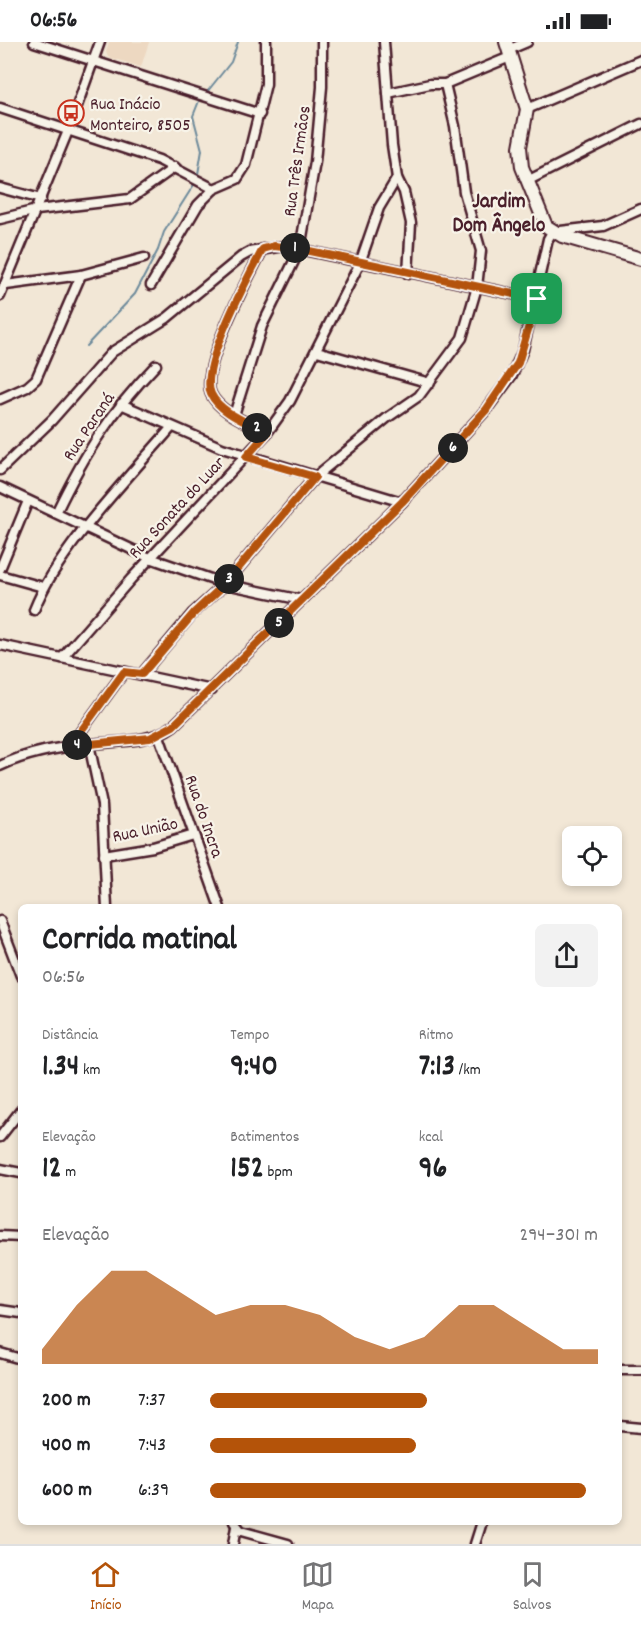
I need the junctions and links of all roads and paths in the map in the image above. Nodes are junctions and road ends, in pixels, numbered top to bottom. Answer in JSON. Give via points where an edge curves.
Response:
{"nodes":[{"id":1,"x":34,"y":42,"type":"edge"},
{"id":2,"x":100,"y":42,"type":"edge"},
{"id":3,"x":266,"y":42,"type":"edge"},
{"id":4,"x":322,"y":42,"type":"edge"},
{"id":5,"x":384,"y":42,"type":"edge"},
{"id":6,"x":527,"y":42,"type":"edge"},
{"id":7,"x":508,"y":50,"type":"edge"},
{"id":8,"x":641,"y":60,"type":"edge"},
{"id":9,"x":94,"y":61,"type":"junction"},
{"id":10,"x":445,"y":84,"type":"junction"},
{"id":11,"x":388,"y":93,"type":"junction"},
{"id":12,"x":0,"y":108,"type":"edge"},
{"id":13,"x":527,"y":109,"type":"junction"},
{"id":14,"x":260,"y":114,"type":"junction"},
{"id":15,"x":641,"y":124,"type":"edge"},
{"id":16,"x":68,"y":131,"type":"junction"},
{"id":17,"x":175,"y":167,"type":"junction"},
{"id":18,"x":397,"y":178,"type":"junction"},
{"id":19,"x":527,"y":181,"type":"junction"},
{"id":20,"x":0,"y":188,"type":"edge"},
{"id":21,"x":214,"y":189,"type":"junction"},
{"id":22,"x":41,"y":199,"type":"junction"},
{"id":23,"x":641,"y":209,"type":"edge"},
{"id":24,"x":37,"y":210,"type":"junction"},
{"id":25,"x":0,"y":219,"type":"edge"},
{"id":26,"x":552,"y":232,"type":"junction"},
{"id":27,"x":263,"y":249,"type":"junction"},
{"id":28,"x":300,"y":249,"type":"junction"},
{"id":29,"x":144,"y":258,"type":"dead end"},
{"id":30,"x":641,"y":259,"type":"edge"},
{"id":31,"x":360,"y":263,"type":"junction"},
{"id":32,"x":408,"y":274,"type":"junction"},
{"id":33,"x":81,"y":275,"type":"junction"},
{"id":34,"x":6,"y":285,"type":"junction"},
{"id":35,"x":152,"y":285,"type":"dead end"},
{"id":36,"x":477,"y":287,"type":"junction"},
{"id":37,"x":0,"y":296,"type":"edge"},
{"id":38,"x":537,"y":299,"type":"junction"},
{"id":39,"x":317,"y":351,"type":"junction"},
{"id":40,"x":156,"y":365,"type":"dead end"},
{"id":41,"x":430,"y":383,"type":"junction"},
{"id":42,"x":0,"y":399,"type":"edge"},
{"id":43,"x":121,"y":404,"type":"junction"},
{"id":44,"x":234,"y":415,"type":"junction"},
{"id":45,"x":171,"y":428,"type":"junction"},
{"id":46,"x":267,"y":433,"type":"junction"},
{"id":47,"x":246,"y":457,"type":"junction"},
{"id":48,"x":0,"y":471,"type":"edge"},
{"id":49,"x":315,"y":477,"type":"junction"},
{"id":50,"x":0,"y":487,"type":"edge"},
{"id":51,"x":28,"y":501,"type":"junction"},
{"id":52,"x":402,"y":502,"type":"junction"},
{"id":53,"x":56,"y":513,"type":"junction"},
{"id":54,"x":86,"y":529,"type":"junction"},
{"id":55,"x":150,"y":558,"type":"junction"},
{"id":56,"x":0,"y":568,"type":"edge"},
{"id":57,"x":0,"y":575,"type":"edge"},
{"id":58,"x":225,"y":584,"type":"junction"},
{"id":59,"x":43,"y":587,"type":"junction"},
{"id":60,"x":303,"y":600,"type":"junction"},
{"id":61,"x":34,"y":610,"type":"dead end"},
{"id":62,"x":0,"y":645,"type":"edge"},
{"id":63,"x":62,"y":658,"type":"junction"},
{"id":64,"x":124,"y":672,"type":"junction"},
{"id":65,"x":142,"y":674,"type":"junction"},
{"id":66,"x":212,"y":690,"type":"junction"},
{"id":67,"x":159,"y":736,"type":"junction"},
{"id":68,"x":89,"y":744,"type":"junction"},
{"id":69,"x":70,"y":746,"type":"junction"},
{"id":70,"x":0,"y":766,"type":"edge"},
{"id":71,"x":193,"y":835,"type":"junction"},
{"id":72,"x":104,"y":855,"type":"junction"},
{"id":73,"x":107,"y":904,"type":"edge"},
{"id":74,"x":219,"y":904,"type":"edge"},
{"id":75,"x":0,"y":921,"type":"edge"},
{"id":76,"x":18,"y":968,"type":"edge"},
{"id":77,"x":18,"y":1114,"type":"edge"},
{"id":78,"x":0,"y":1137,"type":"edge"},
{"id":79,"x":0,"y":1169,"type":"edge"},
{"id":80,"x":18,"y":1172,"type":"edge"},
{"id":81,"x":0,"y":1236,"type":"edge"},
{"id":82,"x":18,"y":1237,"type":"edge"},
{"id":83,"x":0,"y":1310,"type":"edge"},
{"id":84,"x":18,"y":1313,"type":"edge"},
{"id":85,"x":0,"y":1353,"type":"edge"},
{"id":86,"x":18,"y":1358,"type":"edge"},
{"id":87,"x":622,"y":1370,"type":"edge"},
{"id":88,"x":641,"y":1370,"type":"edge"},
{"id":89,"x":622,"y":1426,"type":"edge"},
{"id":90,"x":641,"y":1428,"type":"edge"},
{"id":91,"x":235,"y":1525,"type":"edge"},
{"id":92,"x":482,"y":1525,"type":"edge"},
{"id":93,"x":234,"y":1544,"type":"edge"},
{"id":94,"x":288,"y":1544,"type":"edge"},
{"id":95,"x":475,"y":1544,"type":"edge"}],
"edges":[{"from":1,"to":9,"type":"street"},
{"from":2,"to":9,"type":"street"},
{"from":3,"to":14,"type":"street","via":[[266,84]]},
{"from":4,"to":28,"type":"street","name":"Rua Três Irmãos","via":[[315,162]]},
{"from":5,"to":11,"type":"street"},
{"from":6,"to":7,"type":"street"},
{"from":7,"to":10,"type":"street"},
{"from":7,"to":13,"type":"street"},
{"from":8,"to":13,"type":"street"},
{"from":9,"to":14,"type":"street"},
{"from":9,"to":16,"type":"street"},
{"from":10,"to":11,"type":"street"},
{"from":10,"to":36,"type":"street","via":[[464,192],[481,251]]},
{"from":11,"to":18,"type":"street"},
{"from":12,"to":16,"type":"street"},
{"from":13,"to":19,"type":"street","via":[[520,147]]},
{"from":14,"to":21,"type":"street","via":[[241,174]]},
{"from":15,"to":19,"type":"street"},
{"from":16,"to":17,"type":"street","via":[[128,148]]},
{"from":16,"to":22,"type":"street"},
{"from":17,"to":21,"type":"street"},
{"from":17,"to":24,"type":"street","via":[[130,199]]},
{"from":18,"to":31,"type":"street","name":"Rua Sonata do Luar","via":[[379,208]]},
{"from":18,"to":32,"type":"street","via":[[411,223]]},
{"from":19,"to":26,"type":"street"},
{"from":20,"to":22,"type":"street"},
{"from":21,"to":35,"type":"street","via":[[189,218]]},
{"from":22,"to":24,"type":"street"},
{"from":23,"to":26,"type":"street","via":[[603,226]]},
{"from":24,"to":25,"type":"street"},
{"from":24,"to":34,"type":"street"},
{"from":26,"to":30,"type":"street"},
{"from":26,"to":38,"type":"street"},
{"from":27,"to":28,"type":"street"},
{"from":27,"to":44,"type":"street","via":[[236,303],[208,384],[215,400]]},
{"from":27,"to":48,"type":"street","via":[[241,256],[167,318],[112,352]]},
{"from":28,"to":31,"type":"street"},
{"from":28,"to":44,"type":"street","name":"Rua Três Irmãos","via":[[262,326]]},
{"from":29,"to":33,"type":"street"},
{"from":31,"to":32,"type":"street"},
{"from":31,"to":39,"type":"street","name":"Rua Sonata do Luar"},
{"from":32,"to":36,"type":"street"},
{"from":33,"to":34,"type":"street"},
{"from":33,"to":42,"type":"street","via":[[36,378],[27,387]]},
{"from":34,"to":37,"type":"street"},
{"from":36,"to":38,"type":"street"},
{"from":36,"to":41,"type":"street","via":[[462,338]]},
{"from":38,"to":52,"type":"street","via":[[512,375],[459,441]]},
{"from":39,"to":41,"type":"street"},
{"from":39,"to":46,"type":"street","name":"Rua Sonata do Luar"},
{"from":40,"to":43,"type":"street","name":"Rua Paraná"},
{"from":41,"to":49,"type":"street","via":[[411,404],[387,418]]},
{"from":43,"to":45,"type":"street"},
{"from":43,"to":53,"type":"street","name":"Rua Paraná","via":[[90,446]]},
{"from":44,"to":46,"type":"street"},
{"from":45,"to":47,"type":"street"},
{"from":45,"to":54,"type":"street"},
{"from":46,"to":47,"type":"street","name":"Rua Sonata do Luar"},
{"from":47,"to":49,"type":"street"},
{"from":47,"to":55,"type":"street","name":"Rua Sonata do Luar"},
{"from":49,"to":52,"type":"street"},
{"from":49,"to":58,"type":"street"},
{"from":50,"to":51,"type":"street"},
{"from":51,"to":53,"type":"street"},
{"from":51,"to":56,"type":"street"},
{"from":52,"to":60,"type":"street"},
{"from":53,"to":54,"type":"street"},
{"from":54,"to":55,"type":"street"},
{"from":54,"to":59,"type":"street"},
{"from":55,"to":58,"type":"street"},
{"from":55,"to":63,"type":"street","name":"Rua Sonata do Luar"},
{"from":57,"to":59,"type":"street"},
{"from":58,"to":60,"type":"street"},
{"from":58,"to":65,"type":"street","via":[[187,620]]},
{"from":59,"to":61,"type":"street"},
{"from":60,"to":66,"type":"street"},
{"from":62,"to":63,"type":"street"},
{"from":63,"to":64,"type":"street"},
{"from":64,"to":65,"type":"street"},
{"from":64,"to":69,"type":"street"},
{"from":65,"to":66,"type":"street"},
{"from":66,"to":67,"type":"street"},
{"from":67,"to":68,"type":"street"},
{"from":67,"to":71,"type":"street","name":"Rua do Incra"},
{"from":68,"to":69,"type":"street"},
{"from":68,"to":72,"type":"street","via":[[102,805]]},
{"from":69,"to":70,"type":"street","via":[[31,754]]},
{"from":71,"to":72,"type":"street","name":"Rua União","via":[[153,848]]},
{"from":71,"to":74,"type":"street","name":"Rua do Incra"},
{"from":72,"to":73,"type":"street"},
{"from":75,"to":76,"type":"street"},
{"from":77,"to":78,"type":"street"},
{"from":79,"to":80,"type":"street"},
{"from":81,"to":82,"type":"street"},
{"from":83,"to":84,"type":"street"},
{"from":85,"to":86,"type":"street"},
{"from":87,"to":88,"type":"street"},
{"from":89,"to":90,"type":"street"},
{"from":91,"to":93,"type":"street"},
{"from":91,"to":94,"type":"street"},
{"from":92,"to":95,"type":"street"}]}
